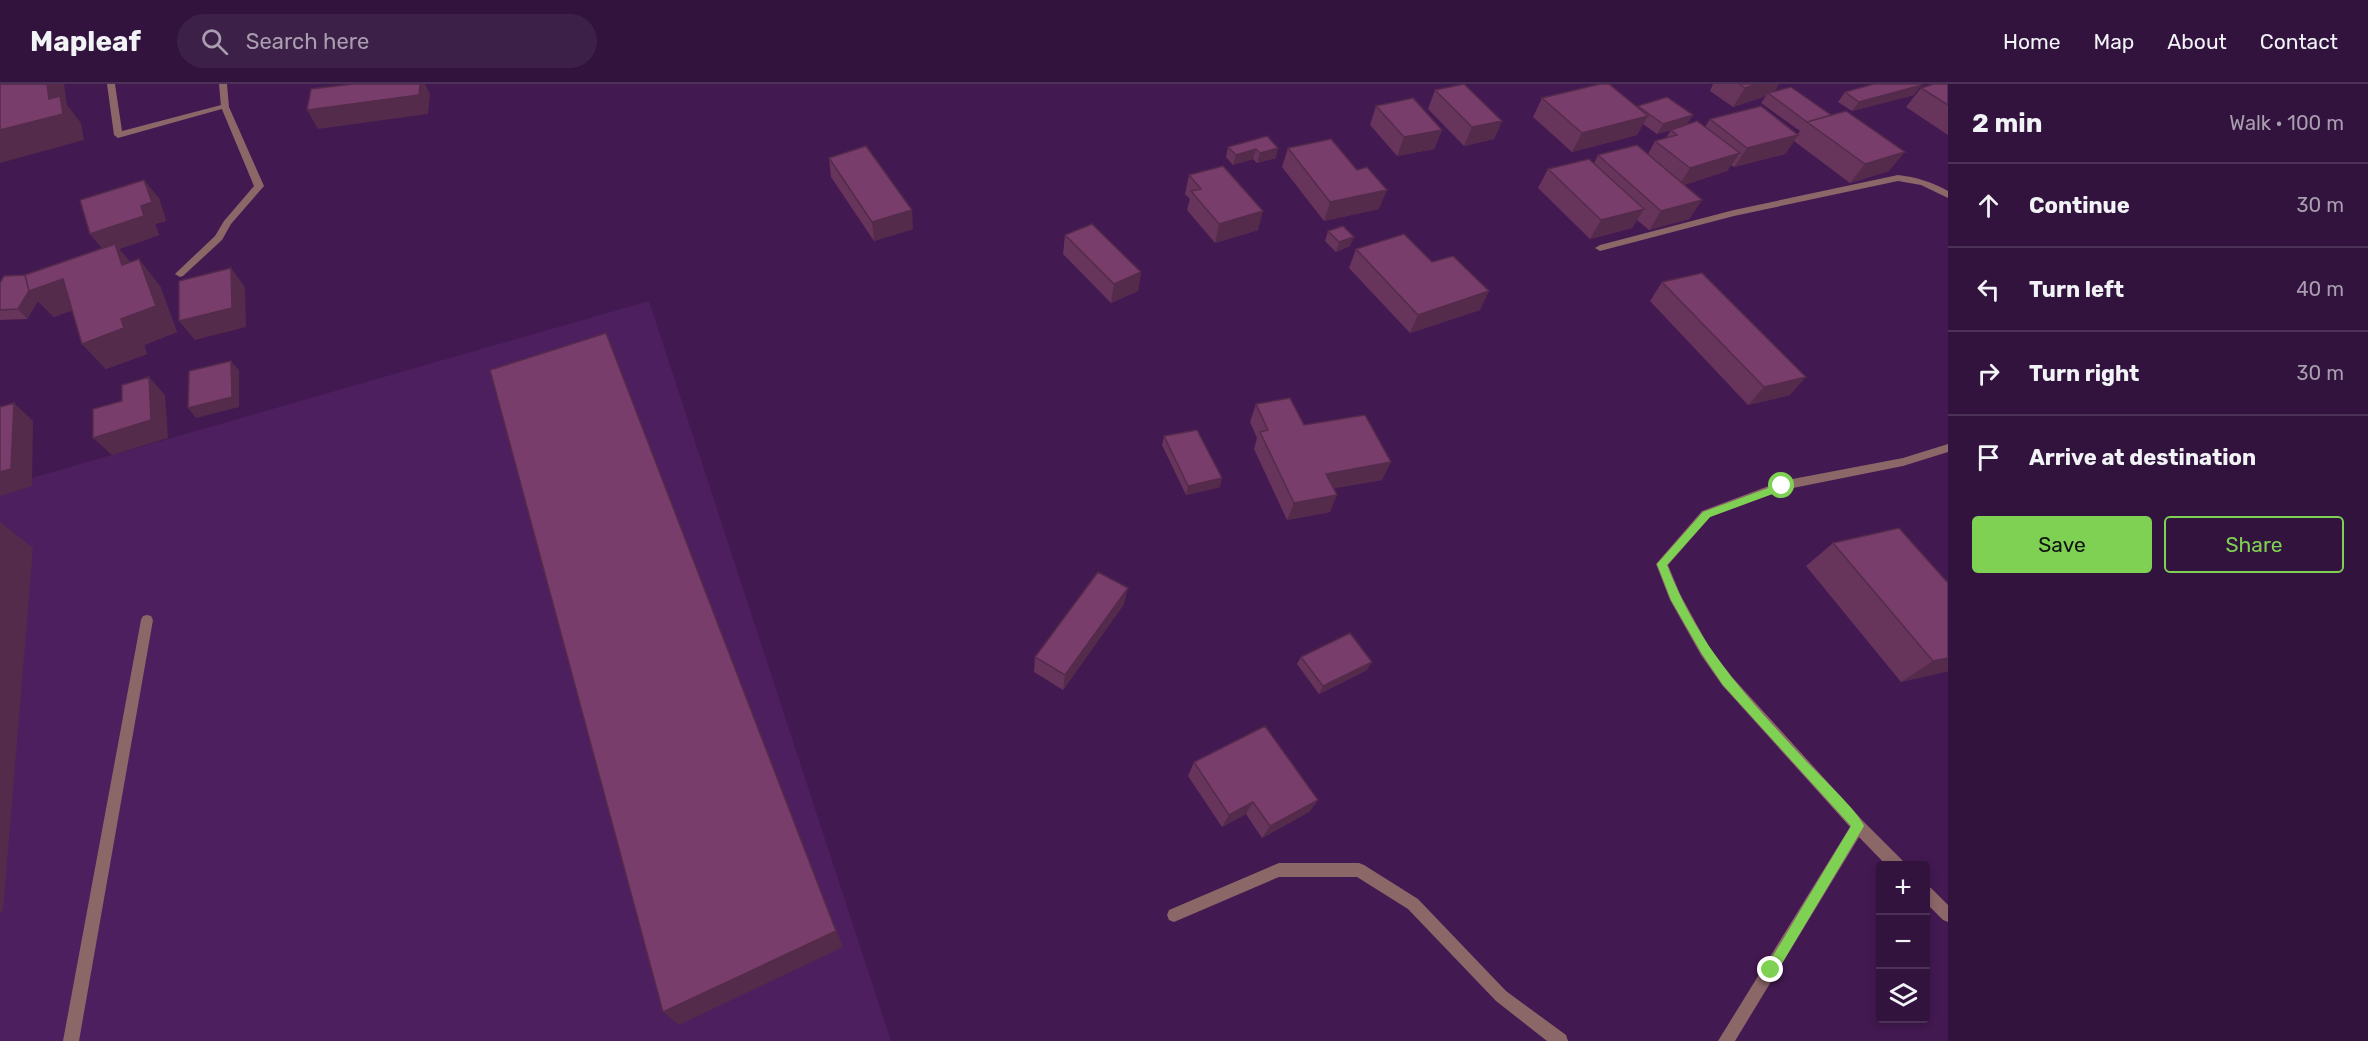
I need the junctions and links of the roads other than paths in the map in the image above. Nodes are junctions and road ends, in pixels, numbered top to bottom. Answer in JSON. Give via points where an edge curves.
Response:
{"nodes":[{"id":1,"x":111,"y":84,"type":"edge"},
{"id":2,"x":223,"y":84,"type":"edge"},
{"id":3,"x":225,"y":108,"type":"junction"},
{"id":4,"x":1948,"y":195,"type":"edge"},
{"id":5,"x":1600,"y":248,"type":"dead end"},
{"id":6,"x":180,"y":274,"type":"dead end"},
{"id":7,"x":1948,"y":448,"type":"edge"},
{"id":8,"x":147,"y":620,"type":"dead end"},
{"id":9,"x":1858,"y":826,"type":"junction"},
{"id":10,"x":1893,"y":861,"type":"edge"},
{"id":11,"x":1930,"y":897,"type":"edge"},
{"id":12,"x":1174,"y":915,"type":"dead end"},
{"id":13,"x":1948,"y":915,"type":"edge"},
{"id":14,"x":71,"y":1041,"type":"edge"},
{"id":15,"x":1560,"y":1041,"type":"edge"},
{"id":16,"x":1726,"y":1041,"type":"edge"}],
"edges":[{"from":1,"to":3,"type":"street","via":[[118,135]]},
{"from":2,"to":3,"type":"street"},
{"from":3,"to":6,"type":"street","via":[[259,186],[219,238]]},
{"from":4,"to":5,"type":"street","via":[[1916,179],[1898,178],[1734,213]]},
{"from":7,"to":9,"type":"street","via":[[1903,462],[1782,486],[1706,514],[1662,564],[1674,597],[1727,681]]},
{"from":8,"to":14,"type":"street"},
{"from":9,"to":10,"type":"street"},
{"from":9,"to":16,"type":"street"},
{"from":11,"to":13,"type":"street"},
{"from":12,"to":15,"type":"street","via":[[1279,870],[1359,870],[1413,904],[1501,996]]}]}
